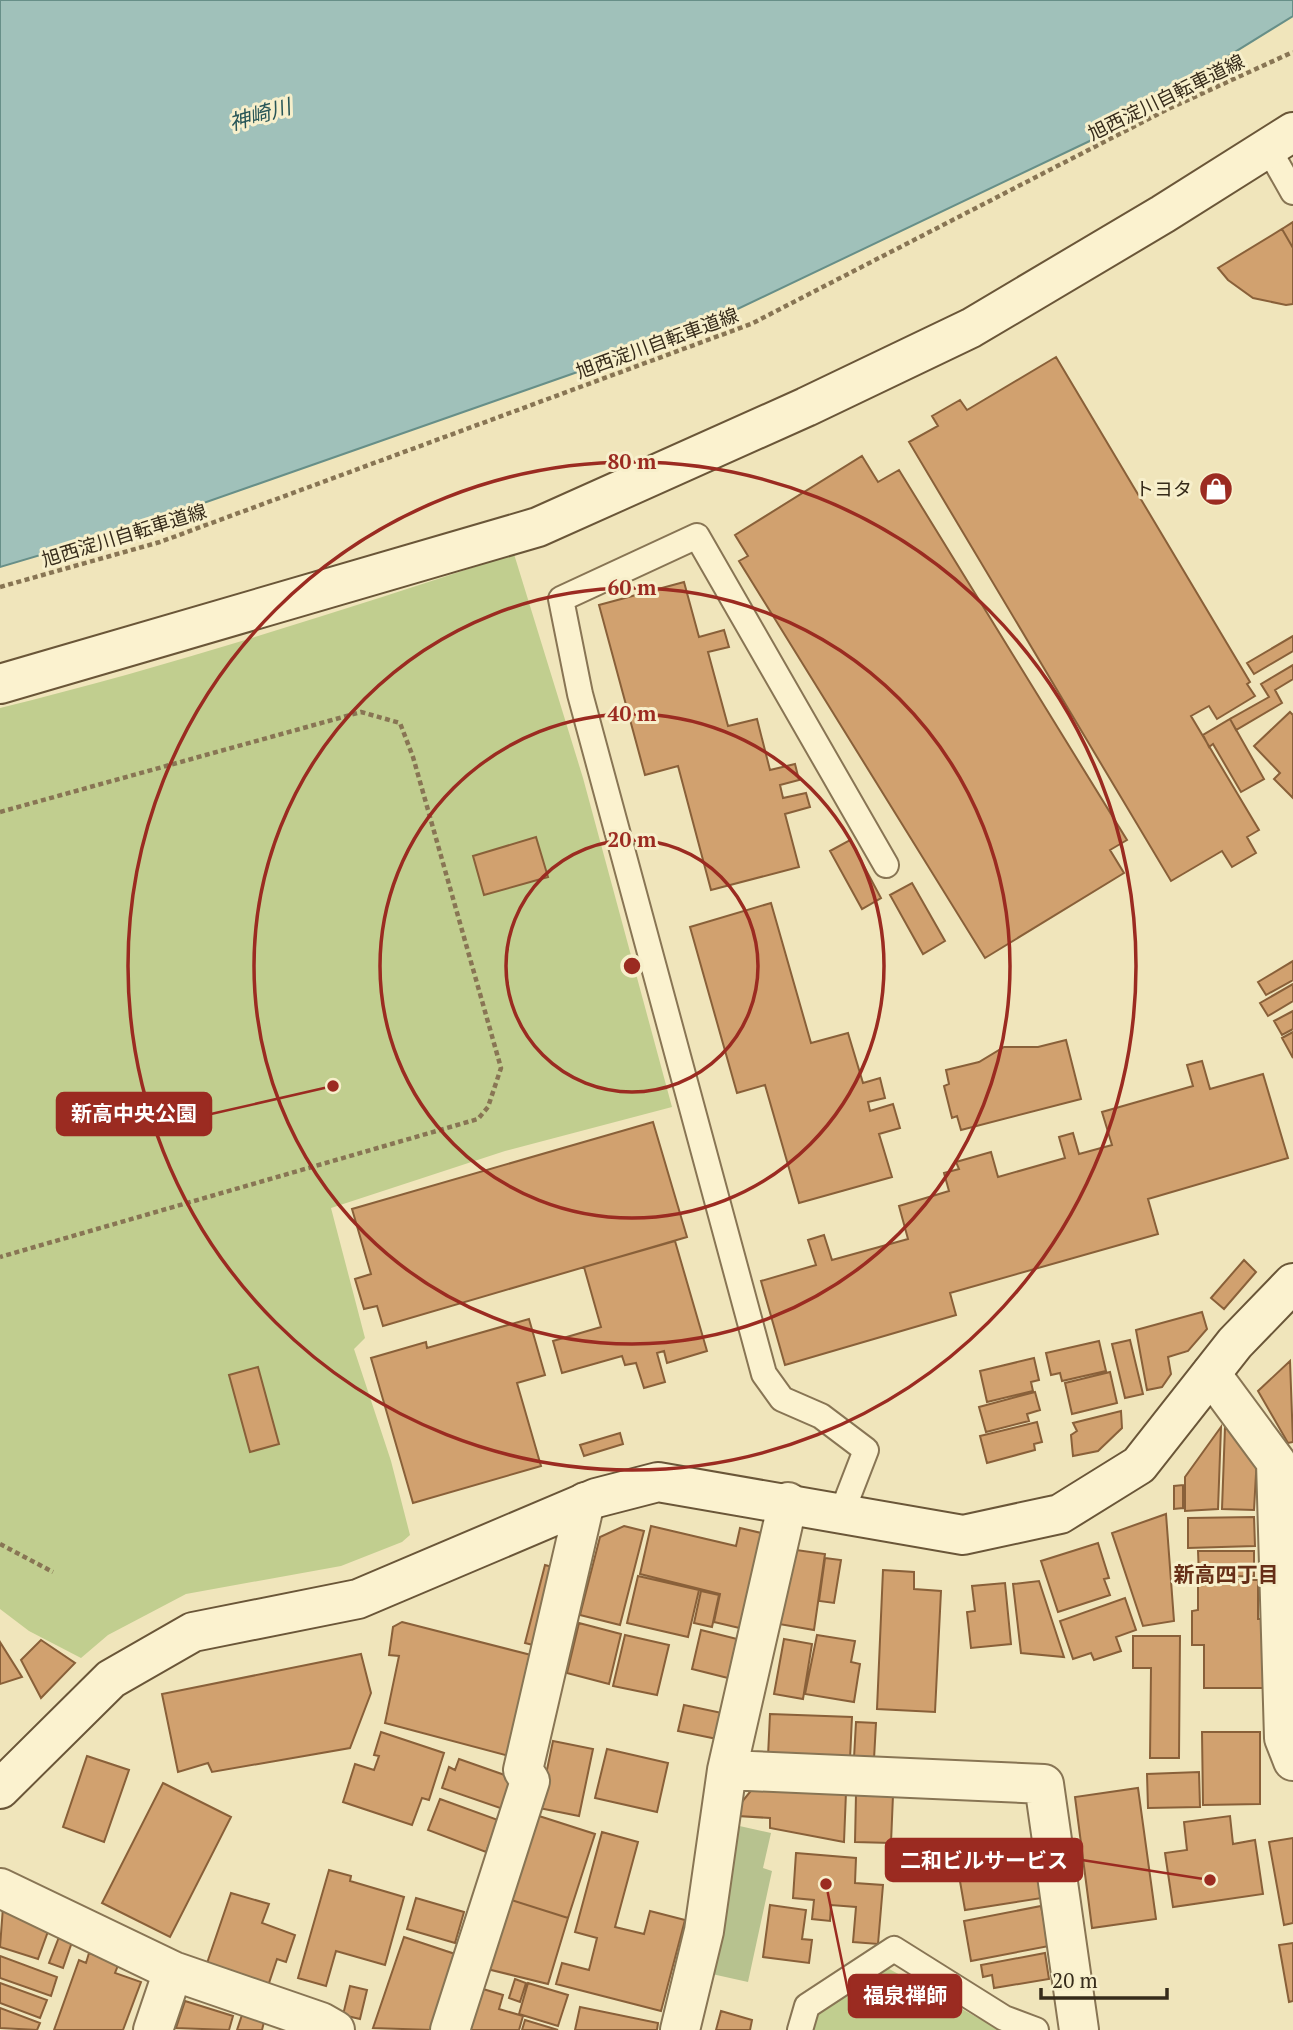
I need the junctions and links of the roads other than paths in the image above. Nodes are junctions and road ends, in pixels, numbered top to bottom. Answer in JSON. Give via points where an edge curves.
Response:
{"nodes":[{"id":1,"x":1280,"y":140,"type":"edge"},
{"id":2,"x":1293,"y":192,"type":"edge"},
{"id":3,"x":0,"y":684,"type":"edge"},
{"id":4,"x":886,"y":865,"type":"dead end"},
{"id":5,"x":1293,"y":1283,"type":"edge"},
{"id":6,"x":1211,"y":1374,"type":"junction"},
{"id":7,"x":1285,"y":1468,"type":"edge"},
{"id":8,"x":585,"y":1502,"type":"junction"},
{"id":9,"x":788,"y":1502,"type":"junction"},
{"id":10,"x":842,"y":1512,"type":"junction"},
{"id":11,"x":1293,"y":1761,"type":"edge"},
{"id":12,"x":727,"y":1770,"type":"junction"},
{"id":13,"x":0,"y":1789,"type":"edge"},
{"id":14,"x":0,"y":1888,"type":"edge"},
{"id":15,"x":173,"y":1971,"type":"junction"},
{"id":16,"x":153,"y":2030,"type":"edge"},
{"id":17,"x":335,"y":2030,"type":"edge"},
{"id":18,"x":450,"y":2030,"type":"edge"},
{"id":19,"x":680,"y":2030,"type":"edge"},
{"id":20,"x":800,"y":2030,"type":"edge"},
{"id":21,"x":1036,"y":2030,"type":"edge"},
{"id":22,"x":1079,"y":2030,"type":"edge"}],
"edges":[{"from":1,"to":2,"type":"lane"},
{"from":1,"to":3,"type":"street","via":[[971,328],[538,527]]},
{"from":4,"to":10,"type":"lane","via":[[697,536],[561,599],[580,694],[764,1374],[782,1399],[821,1416],[866,1450]]},
{"from":5,"to":6,"type":"street"},
{"from":6,"to":7,"type":"street"},
{"from":6,"to":10,"type":"street","via":[[1139,1465],[1060,1514],[963,1535]]},
{"from":7,"to":11,"type":"street","via":[[1283,1738]]},
{"from":8,"to":9,"type":"street","via":[[658,1482]]},
{"from":8,"to":13,"type":"street","via":[[358,1599],[193,1632],[111,1679]]},
{"from":8,"to":18,"type":"street","via":[[523,1770],[530,1781]]},
{"from":9,"to":10,"type":"street"},
{"from":9,"to":12,"type":"street"},
{"from":12,"to":19,"type":"street","via":[[704,1931]]},
{"from":12,"to":22,"type":"street","via":[[1044,1784]]},
{"from":14,"to":15,"type":"street"},
{"from":15,"to":16,"type":"street"},
{"from":15,"to":17,"type":"street"},
{"from":20,"to":21,"type":"lane","via":[[807,2006],[894,1949],[1004,2018]]}]}
